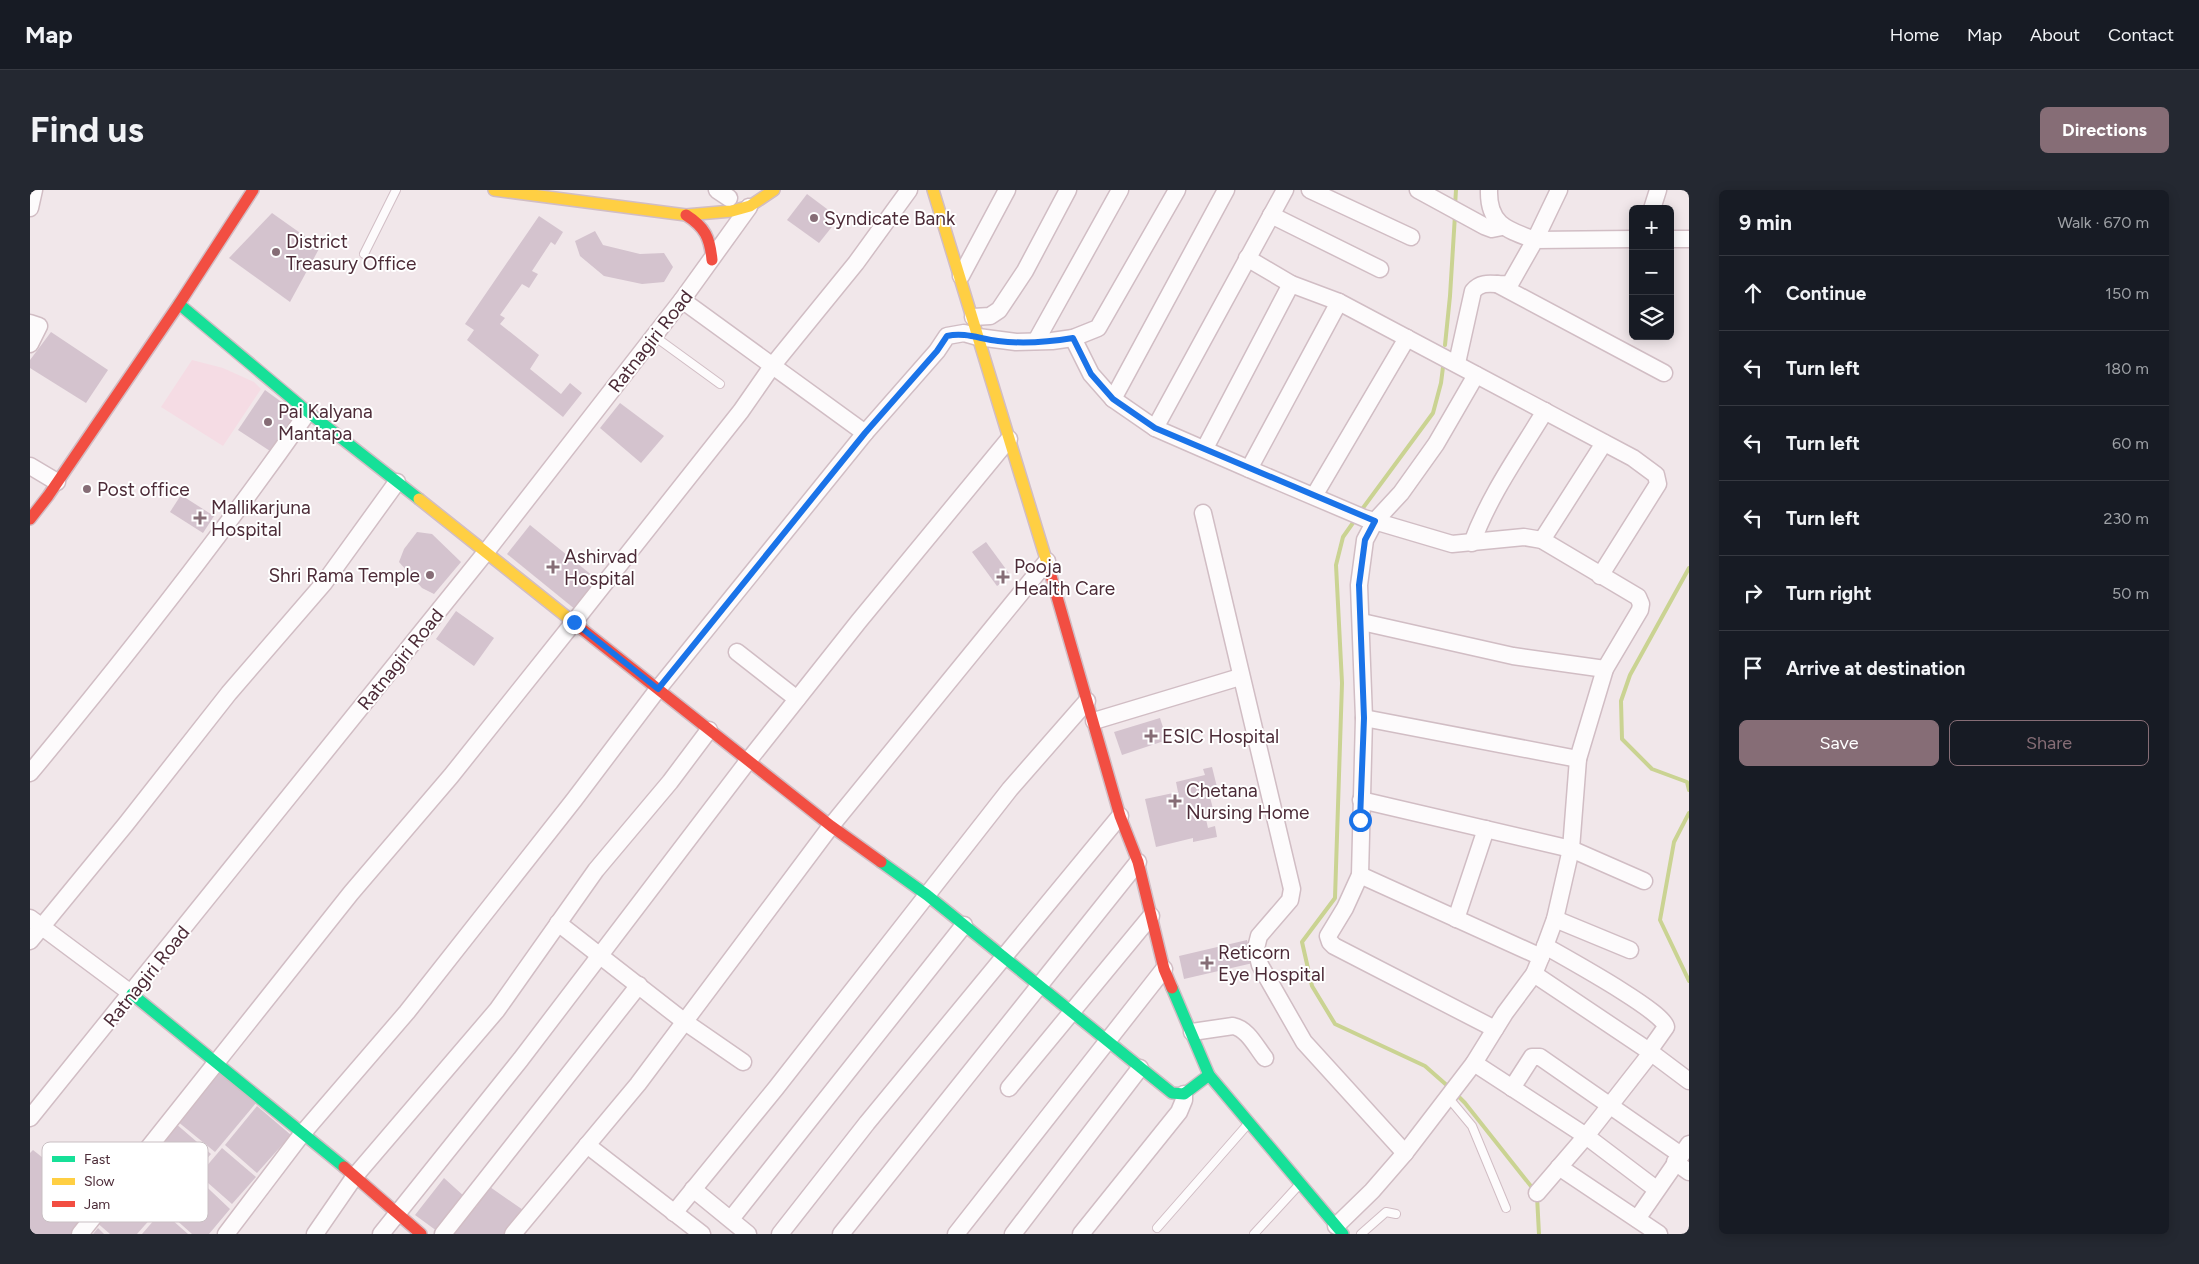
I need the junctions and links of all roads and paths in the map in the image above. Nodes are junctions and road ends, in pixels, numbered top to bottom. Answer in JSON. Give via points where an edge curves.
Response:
{"nodes":[{"id":1,"x":34,"y":190,"type":"edge"},
{"id":2,"x":253,"y":190,"type":"edge"},
{"id":3,"x":396,"y":190,"type":"edge"},
{"id":4,"x":494,"y":190,"type":"edge"},
{"id":5,"x":774,"y":190,"type":"edge"},
{"id":6,"x":909,"y":190,"type":"edge"},
{"id":7,"x":933,"y":190,"type":"edge"},
{"id":8,"x":1007,"y":190,"type":"edge"},
{"id":9,"x":1068,"y":190,"type":"edge"},
{"id":10,"x":1120,"y":190,"type":"edge"},
{"id":11,"x":1177,"y":190,"type":"edge"},
{"id":12,"x":1226,"y":190,"type":"edge"},
{"id":13,"x":1284,"y":190,"type":"edge"},
{"id":14,"x":1310,"y":190,"type":"edge"},
{"id":15,"x":1418,"y":190,"type":"edge"},
{"id":16,"x":1489,"y":190,"type":"edge"},
{"id":17,"x":1559,"y":190,"type":"edge"},
{"id":18,"x":1658,"y":190,"type":"edge"},
{"id":19,"x":732,"y":196,"type":"edge"},
{"id":20,"x":1653,"y":205,"type":"edge"},
{"id":21,"x":30,"y":208,"type":"edge"},
{"id":22,"x":686,"y":215,"type":"junction"},
{"id":23,"x":1271,"y":215,"type":"junction"},
{"id":24,"x":1502,"y":227,"type":"junction"},
{"id":25,"x":1411,"y":237,"type":"dead end"},
{"id":26,"x":1629,"y":239,"type":"edge"},
{"id":27,"x":1674,"y":239,"type":"edge"},
{"id":28,"x":1689,"y":239,"type":"edge"},
{"id":29,"x":1535,"y":240,"type":"junction"},
{"id":30,"x":364,"y":254,"type":"dead end"},
{"id":31,"x":1247,"y":258,"type":"junction"},
{"id":32,"x":712,"y":260,"type":"junction"},
{"id":33,"x":1380,"y":270,"type":"dead end"},
{"id":34,"x":961,"y":276,"type":"junction"},
{"id":35,"x":1291,"y":284,"type":"junction"},
{"id":36,"x":1497,"y":284,"type":"junction"},
{"id":37,"x":682,"y":300,"type":"junction"},
{"id":38,"x":1339,"y":302,"type":"junction"},
{"id":39,"x":179,"y":304,"type":"junction"},
{"id":40,"x":973,"y":317,"type":"junction"},
{"id":41,"x":30,"y":323,"type":"edge"},
{"id":42,"x":654,"y":336,"type":"junction"},
{"id":43,"x":978,"y":337,"type":"junction"},
{"id":44,"x":1073,"y":338,"type":"junction"},
{"id":45,"x":1407,"y":338,"type":"junction"},
{"id":46,"x":1036,"y":341,"type":"junction"},
{"id":47,"x":30,"y":344,"type":"edge"},
{"id":48,"x":1457,"y":364,"type":"junction"},
{"id":49,"x":773,"y":365,"type":"junction"},
{"id":50,"x":1664,"y":373,"type":"dead end"},
{"id":51,"x":1476,"y":374,"type":"junction"},
{"id":52,"x":720,"y":384,"type":"dead end"},
{"id":53,"x":1113,"y":399,"type":"junction"},
{"id":54,"x":1545,"y":411,"type":"junction"},
{"id":55,"x":308,"y":412,"type":"junction"},
{"id":56,"x":1155,"y":428,"type":"junction"},
{"id":57,"x":865,"y":433,"type":"junction"},
{"id":58,"x":1009,"y":439,"type":"junction"},
{"id":59,"x":1604,"y":442,"type":"junction"},
{"id":60,"x":1205,"y":448,"type":"junction"},
{"id":61,"x":30,"y":466,"type":"edge"},
{"id":62,"x":1249,"y":469,"type":"junction"},
{"id":63,"x":57,"y":482,"type":"junction"},
{"id":64,"x":397,"y":482,"type":"junction"},
{"id":65,"x":1314,"y":496,"type":"junction"},
{"id":66,"x":1203,"y":513,"type":"dead end"},
{"id":67,"x":1363,"y":517,"type":"junction"},
{"id":68,"x":30,"y":518,"type":"edge"},
{"id":69,"x":1542,"y":540,"type":"junction"},
{"id":70,"x":1472,"y":543,"type":"junction"},
{"id":71,"x":486,"y":552,"type":"junction"},
{"id":72,"x":1047,"y":561,"type":"junction"},
{"id":73,"x":1600,"y":576,"type":"junction"},
{"id":74,"x":574,"y":622,"type":"junction"},
{"id":75,"x":1362,"y":622,"type":"junction"},
{"id":76,"x":738,"y":652,"type":"dead end"},
{"id":77,"x":1605,"y":669,"type":"junction"},
{"id":78,"x":1240,"y":677,"type":"junction"},
{"id":79,"x":658,"y":689,"type":"junction"},
{"id":80,"x":797,"y":699,"type":"junction"},
{"id":81,"x":1087,"y":701,"type":"junction"},
{"id":82,"x":1364,"y":718,"type":"junction"},
{"id":83,"x":1094,"y":721,"type":"junction"},
{"id":84,"x":709,"y":730,"type":"junction"},
{"id":85,"x":1578,"y":759,"type":"junction"},
{"id":86,"x":748,"y":761,"type":"junction"},
{"id":87,"x":30,"y":773,"type":"edge"},
{"id":88,"x":1361,"y":800,"type":"junction"},
{"id":89,"x":1120,"y":816,"type":"junction"},
{"id":90,"x":831,"y":826,"type":"junction"},
{"id":91,"x":1486,"y":829,"type":"junction"},
{"id":92,"x":1571,"y":849,"type":"junction"},
{"id":93,"x":1138,"y":862,"type":"junction"},
{"id":94,"x":1360,"y":875,"type":"junction"},
{"id":95,"x":1644,"y":881,"type":"dead end"},
{"id":96,"x":927,"y":895,"type":"junction"},
{"id":97,"x":1151,"y":916,"type":"junction"},
{"id":98,"x":1456,"y":919,"type":"junction"},
{"id":99,"x":1556,"y":919,"type":"junction"},
{"id":100,"x":36,"y":922,"type":"edge"},
{"id":101,"x":558,"y":923,"type":"junction"},
{"id":102,"x":964,"y":925,"type":"junction"},
{"id":103,"x":30,"y":941,"type":"edge"},
{"id":104,"x":1630,"y":950,"type":"dead end"},
{"id":105,"x":1543,"y":952,"type":"junction"},
{"id":106,"x":601,"y":955,"type":"junction"},
{"id":107,"x":1005,"y":958,"type":"junction"},
{"id":108,"x":1164,"y":969,"type":"junction"},
{"id":109,"x":1534,"y":974,"type":"junction"},
{"id":110,"x":639,"y":985,"type":"junction"},
{"id":111,"x":1038,"y":985,"type":"junction"},
{"id":112,"x":132,"y":994,"type":"junction"},
{"id":113,"x":1071,"y":1012,"type":"junction"},
{"id":114,"x":685,"y":1022,"type":"junction"},
{"id":115,"x":1495,"y":1029,"type":"junction"},
{"id":116,"x":1192,"y":1032,"type":"junction"},
{"id":117,"x":1108,"y":1042,"type":"junction"},
{"id":118,"x":1650,"y":1052,"type":"junction"},
{"id":119,"x":1265,"y":1058,"type":"dead end"},
{"id":120,"x":743,"y":1062,"type":"dead end"},
{"id":121,"x":217,"y":1063,"type":"junction"},
{"id":122,"x":1474,"y":1063,"type":"junction"},
{"id":123,"x":1140,"y":1068,"type":"junction"},
{"id":124,"x":1209,"y":1075,"type":"junction"},
{"id":125,"x":1689,"y":1081,"type":"edge"},
{"id":126,"x":1010,"y":1088,"type":"dead end"},
{"id":127,"x":1512,"y":1088,"type":"junction"},
{"id":128,"x":1453,"y":1089,"type":"junction"},
{"id":129,"x":1184,"y":1094,"type":"junction"},
{"id":130,"x":1610,"y":1105,"type":"junction"},
{"id":131,"x":30,"y":1118,"type":"edge"},
{"id":132,"x":1249,"y":1122,"type":"junction"},
{"id":133,"x":302,"y":1134,"type":"junction"},
{"id":134,"x":1586,"y":1136,"type":"junction"},
{"id":135,"x":154,"y":1142,"type":"edge"},
{"id":136,"x":587,"y":1145,"type":"junction"},
{"id":137,"x":1405,"y":1153,"type":"junction"},
{"id":138,"x":1682,"y":1154,"type":"edge"},
{"id":139,"x":1559,"y":1168,"type":"junction"},
{"id":140,"x":1689,"y":1172,"type":"edge"},
{"id":141,"x":355,"y":1176,"type":"junction"},
{"id":142,"x":1300,"y":1184,"type":"junction"},
{"id":143,"x":693,"y":1189,"type":"junction"},
{"id":144,"x":1656,"y":1189,"type":"junction"},
{"id":145,"x":1538,"y":1192,"type":"dead end"},
{"id":146,"x":1506,"y":1208,"type":"dead end"},
{"id":147,"x":674,"y":1212,"type":"junction"},
{"id":148,"x":396,"y":1213,"type":"junction"},
{"id":149,"x":1396,"y":1214,"type":"dead end"},
{"id":150,"x":730,"y":1219,"type":"junction"},
{"id":151,"x":1637,"y":1219,"type":"junction"},
{"id":152,"x":90,"y":1222,"type":"edge"},
{"id":153,"x":1157,"y":1228,"type":"dead end"},
{"id":154,"x":1339,"y":1230,"type":"edge"},
{"id":155,"x":1655,"y":1233,"type":"edge"},
{"id":156,"x":80,"y":1234,"type":"edge"},
{"id":157,"x":226,"y":1234,"type":"edge"},
{"id":158,"x":315,"y":1234,"type":"edge"},
{"id":159,"x":381,"y":1234,"type":"edge"},
{"id":160,"x":421,"y":1234,"type":"edge"},
{"id":161,"x":443,"y":1234,"type":"edge"},
{"id":162,"x":513,"y":1234,"type":"edge"},
{"id":163,"x":702,"y":1234,"type":"edge"},
{"id":164,"x":748,"y":1234,"type":"edge"},
{"id":165,"x":780,"y":1234,"type":"edge"},
{"id":166,"x":841,"y":1234,"type":"edge"},
{"id":167,"x":956,"y":1234,"type":"edge"},
{"id":168,"x":1013,"y":1234,"type":"edge"},
{"id":169,"x":1081,"y":1234,"type":"edge"},
{"id":170,"x":1254,"y":1234,"type":"edge"},
{"id":171,"x":1361,"y":1234,"type":"edge"}],
"edges":[{"from":1,"to":21,"type":"street"},
{"from":2,"to":39,"type":"main road"},
{"from":3,"to":30,"type":"lane"},
{"from":4,"to":22,"type":"main road"},
{"from":5,"to":19,"type":"main road"},
{"from":6,"to":49,"type":"street","via":[[856,263]]},
{"from":7,"to":34,"type":"main road"},
{"from":8,"to":34,"type":"street"},
{"from":9,"to":40,"type":"street","via":[[1025,271],[998,310],[990,316]]},
{"from":10,"to":46,"type":"street"},
{"from":11,"to":44,"type":"street","via":[[1098,328]]},
{"from":12,"to":53,"type":"street"},
{"from":13,"to":23,"type":"street"},
{"from":14,"to":25,"type":"street"},
{"from":15,"to":24,"type":"street","via":[[1484,226],[1492,229]]},
{"from":16,"to":24,"type":"street","via":[[1492,207]]},
{"from":17,"to":29,"type":"street"},
{"from":18,"to":20,"type":"street"},
{"from":19,"to":22,"type":"main road","via":[[732,211]]},
{"from":19,"to":32,"type":"street","name":"Ratnagiri Road"},
{"from":22,"to":32,"type":"main road","via":[[707,231]]},
{"from":23,"to":31,"type":"street"},
{"from":23,"to":33,"type":"street"},
{"from":24,"to":29,"type":"street"},
{"from":26,"to":29,"type":"street"},
{"from":27,"to":28,"type":"street"},
{"from":29,"to":36,"type":"street","via":[[1514,281]]},
{"from":31,"to":35,"type":"street"},
{"from":31,"to":56,"type":"street"},
{"from":32,"to":37,"type":"street","name":"Ratnagiri Road"},
{"from":34,"to":40,"type":"main road"},
{"from":35,"to":38,"type":"street"},
{"from":35,"to":60,"type":"street"},
{"from":36,"to":48,"type":"street","via":[[1480,284],[1473,291]]},
{"from":36,"to":50,"type":"street"},
{"from":37,"to":42,"type":"street","name":"Ratnagiri Road"},
{"from":37,"to":49,"type":"street"},
{"from":38,"to":45,"type":"street"},
{"from":38,"to":62,"type":"street"},
{"from":39,"to":55,"type":"main road"},
{"from":39,"to":63,"type":"main road"},
{"from":40,"to":43,"type":"main road"},
{"from":41,"to":47,"type":"street","via":[[39,326]]},
{"from":42,"to":52,"type":"lane"},
{"from":42,"to":71,"type":"street","name":"Ratnagiri Road"},
{"from":43,"to":46,"type":"street"},
{"from":43,"to":57,"type":"street","via":[[964,333],[947,336]]},
{"from":43,"to":58,"type":"main road"},
{"from":44,"to":46,"type":"street"},
{"from":44,"to":53,"type":"street","via":[[1091,374]]},
{"from":45,"to":48,"type":"street"},
{"from":45,"to":65,"type":"street"},
{"from":48,"to":51,"type":"street"},
{"from":49,"to":57,"type":"street"},
{"from":49,"to":74,"type":"street","via":[[741,411]]},
{"from":51,"to":54,"type":"street"},
{"from":51,"to":67,"type":"street","via":[[1436,444],[1401,493]]},
{"from":53,"to":56,"type":"street"},
{"from":54,"to":59,"type":"street"},
{"from":54,"to":70,"type":"street","via":[[1491,500]]},
{"from":55,"to":64,"type":"main road"},
{"from":55,"to":87,"type":"street","via":[[185,580]]},
{"from":56,"to":60,"type":"street"},
{"from":57,"to":79,"type":"street"},
{"from":58,"to":72,"type":"main road"},
{"from":58,"to":80,"type":"street"},
{"from":59,"to":69,"type":"street"},
{"from":59,"to":73,"type":"street","via":[[1656,475],[1658,484]]},
{"from":60,"to":62,"type":"street"},
{"from":61,"to":63,"type":"street"},
{"from":62,"to":65,"type":"street"},
{"from":63,"to":68,"type":"main road"},
{"from":64,"to":71,"type":"main road"},
{"from":64,"to":100,"type":"street","via":[[324,583],[229,693],[126,824]]},
{"from":65,"to":67,"type":"street"},
{"from":66,"to":78,"type":"street"},
{"from":67,"to":70,"type":"street","via":[[1452,544]]},
{"from":67,"to":75,"type":"street","via":[[1365,540],[1359,585]]},
{"from":69,"to":70,"type":"street","via":[[1524,537]]},
{"from":69,"to":73,"type":"street"},
{"from":71,"to":74,"type":"main road"},
{"from":71,"to":112,"type":"street","name":"Ratnagiri Road"},
{"from":72,"to":81,"type":"main road"},
{"from":72,"to":90,"type":"street"},
{"from":73,"to":77,"type":"street","via":[[1638,598],[1641,604]]},
{"from":74,"to":79,"type":"main road"},
{"from":74,"to":121,"type":"street"},
{"from":75,"to":77,"type":"street","via":[[1513,656]]},
{"from":75,"to":82,"type":"street"},
{"from":76,"to":80,"type":"street"},
{"from":77,"to":85,"type":"street"},
{"from":78,"to":83,"type":"street"},
{"from":78,"to":137,"type":"street","via":[[1292,889],[1290,900],[1256,942],[1260,965],[1304,1042]]},
{"from":79,"to":84,"type":"main road"},
{"from":79,"to":133,"type":"street","via":[[407,1012]]},
{"from":80,"to":86,"type":"street"},
{"from":81,"to":83,"type":"main road"},
{"from":81,"to":96,"type":"street","via":[[1010,789]]},
{"from":82,"to":85,"type":"street"},
{"from":82,"to":88,"type":"street"},
{"from":83,"to":89,"type":"main road"},
{"from":84,"to":86,"type":"main road"},
{"from":84,"to":101,"type":"street","via":[[596,870]]},
{"from":85,"to":92,"type":"street"},
{"from":86,"to":90,"type":"main road"},
{"from":86,"to":106,"type":"street"},
{"from":88,"to":91,"type":"street"},
{"from":88,"to":94,"type":"street"},
{"from":89,"to":93,"type":"main road"},
{"from":89,"to":107,"type":"street"},
{"from":90,"to":96,"type":"main road"},
{"from":90,"to":114,"type":"street"},
{"from":91,"to":92,"type":"street"},
{"from":91,"to":98,"type":"street"},
{"from":92,"to":95,"type":"street"},
{"from":92,"to":99,"type":"street"},
{"from":93,"to":97,"type":"main road"},
{"from":93,"to":111,"type":"street"},
{"from":94,"to":98,"type":"street"},
{"from":94,"to":115,"type":"street","via":[[1328,936],[1330,942]]},
{"from":96,"to":102,"type":"main road"},
{"from":96,"to":143,"type":"street"},
{"from":97,"to":108,"type":"main road"},
{"from":97,"to":113,"type":"street"},
{"from":98,"to":105,"type":"street"},
{"from":99,"to":104,"type":"street"},
{"from":99,"to":105,"type":"street"},
{"from":100,"to":103,"type":"street"},
{"from":100,"to":112,"type":"street"},
{"from":101,"to":106,"type":"street"},
{"from":101,"to":141,"type":"street","via":[[497,1010]]},
{"from":102,"to":107,"type":"main road"},
{"from":102,"to":150,"type":"street"},
{"from":105,"to":109,"type":"street"},
{"from":105,"to":118,"type":"street","via":[[1635,999],[1663,1020],[1666,1028]]},
{"from":106,"to":110,"type":"street"},
{"from":106,"to":148,"type":"street"},
{"from":107,"to":111,"type":"main road"},
{"from":107,"to":165,"type":"street","via":[[867,1123]]},
{"from":108,"to":116,"type":"main road"},
{"from":108,"to":117,"type":"street"},
{"from":109,"to":115,"type":"street"},
{"from":109,"to":118,"type":"street"},
{"from":110,"to":114,"type":"street"},
{"from":110,"to":161,"type":"street"},
{"from":111,"to":113,"type":"main road"},
{"from":111,"to":166,"type":"street"},
{"from":112,"to":121,"type":"main road"},
{"from":112,"to":131,"type":"street","name":"Ratnagiri Road"},
{"from":113,"to":117,"type":"main road"},
{"from":113,"to":126,"type":"street"},
{"from":114,"to":120,"type":"street"},
{"from":114,"to":136,"type":"street"},
{"from":115,"to":122,"type":"street"},
{"from":116,"to":119,"type":"street","via":[[1238,1027],[1244,1030]]},
{"from":116,"to":124,"type":"main road"},
{"from":117,"to":123,"type":"main road"},
{"from":117,"to":167,"type":"street"},
{"from":118,"to":125,"type":"street"},
{"from":118,"to":130,"type":"street"},
{"from":121,"to":133,"type":"main road"},
{"from":121,"to":135,"type":"street"},
{"from":122,"to":127,"type":"street"},
{"from":122,"to":128,"type":"street"},
{"from":123,"to":129,"type":"main road","via":[[1172,1093]]},
{"from":123,"to":168,"type":"street"},
{"from":124,"to":129,"type":"main road"},
{"from":124,"to":132,"type":"main road"},
{"from":127,"to":130,"type":"street","via":[[1532,1057],[1536,1056]]},
{"from":127,"to":134,"type":"street"},
{"from":128,"to":137,"type":"street"},
{"from":128,"to":146,"type":"lane"},
{"from":129,"to":169,"type":"street","via":[[1179,1112]]},
{"from":130,"to":134,"type":"street"},
{"from":130,"to":138,"type":"street"},
{"from":132,"to":142,"type":"main road"},
{"from":132,"to":153,"type":"lane"},
{"from":133,"to":141,"type":"main road"},
{"from":133,"to":157,"type":"street"},
{"from":134,"to":139,"type":"street"},
{"from":134,"to":144,"type":"street"},
{"from":136,"to":147,"type":"street"},
{"from":136,"to":162,"type":"street"},
{"from":137,"to":154,"type":"street"},
{"from":138,"to":140,"type":"street"},
{"from":138,"to":144,"type":"street"},
{"from":139,"to":145,"type":"street"},
{"from":139,"to":151,"type":"street"},
{"from":141,"to":148,"type":"main road"},
{"from":141,"to":158,"type":"street"},
{"from":142,"to":154,"type":"main road"},
{"from":142,"to":170,"type":"lane"},
{"from":143,"to":147,"type":"street"},
{"from":143,"to":150,"type":"street"},
{"from":144,"to":151,"type":"street"},
{"from":147,"to":163,"type":"street"},
{"from":148,"to":159,"type":"street"},
{"from":148,"to":160,"type":"main road"},
{"from":149,"to":171,"type":"lane","via":[[1386,1212]]},
{"from":150,"to":164,"type":"street"},
{"from":151,"to":155,"type":"street"},
{"from":152,"to":156,"type":"street"}]}
